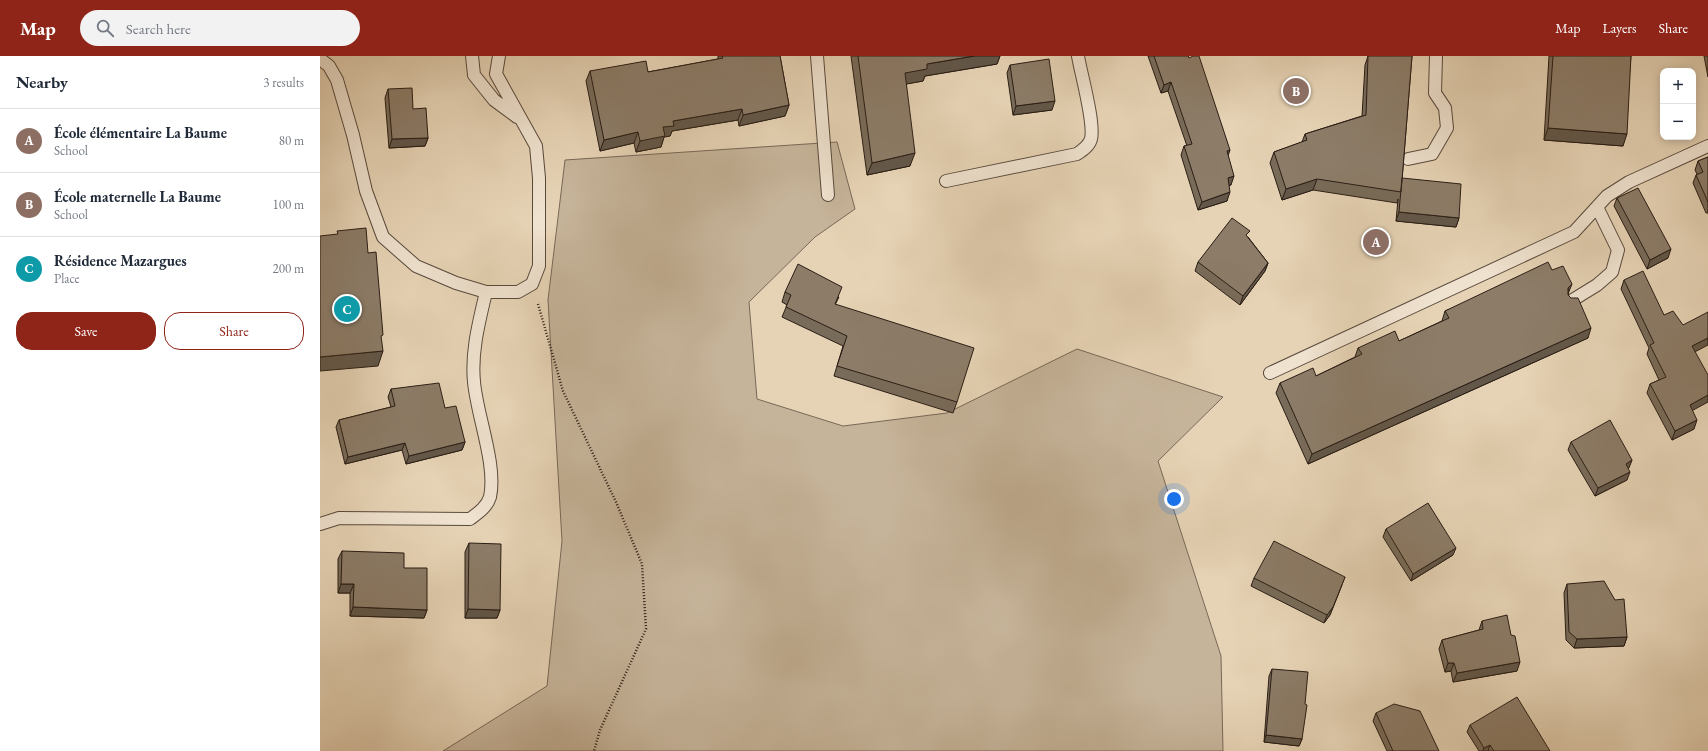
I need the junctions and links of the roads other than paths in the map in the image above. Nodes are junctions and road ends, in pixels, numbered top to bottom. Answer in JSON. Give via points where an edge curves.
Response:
{"nodes":[{"id":1,"x":472,"y":56,"type":"edge"},
{"id":2,"x":499,"y":56,"type":"edge"},
{"id":3,"x":817,"y":56,"type":"edge"},
{"id":4,"x":1078,"y":56,"type":"edge"},
{"id":5,"x":1436,"y":56,"type":"edge"},
{"id":6,"x":320,"y":59,"type":"edge"},
{"id":7,"x":521,"y":120,"type":"junction"},
{"id":8,"x":1708,"y":146,"type":"edge"},
{"id":9,"x":1408,"y":159,"type":"dead end"},
{"id":10,"x":946,"y":181,"type":"dead end"},
{"id":11,"x":828,"y":195,"type":"dead end"},
{"id":12,"x":1597,"y":207,"type":"junction"},
{"id":13,"x":486,"y":292,"type":"junction"},
{"id":14,"x":1572,"y":301,"type":"edge"},
{"id":15,"x":1270,"y":373,"type":"dead end"},
{"id":16,"x":320,"y":524,"type":"edge"}],
"edges":[{"from":1,"to":7,"type":"lane","via":[[474,76],[494,100]]},
{"from":2,"to":7,"type":"lane","via":[[496,74]]},
{"from":3,"to":11,"type":"lane"},
{"from":4,"to":10,"type":"lane","via":[[1092,125],[1088,146],[1077,154]]},
{"from":5,"to":9,"type":"lane","via":[[1435,93],[1445,108],[1447,128],[1432,154]]},
{"from":6,"to":13,"type":"lane","via":[[329,66],[337,80],[366,191],[383,237],[416,266],[456,283]]},
{"from":7,"to":13,"type":"lane","via":[[536,146],[539,178],[539,266],[532,284],[518,292]]},
{"from":8,"to":12,"type":"lane","via":[[1629,182],[1606,196]]},
{"from":12,"to":14,"type":"lane","via":[[1618,250],[1612,272]]},
{"from":12,"to":15,"type":"lane","via":[[1574,232]]},
{"from":13,"to":16,"type":"lane","via":[[475,343],[474,382],[491,474],[490,498],[482,510],[470,519],[339,518]]}]}
